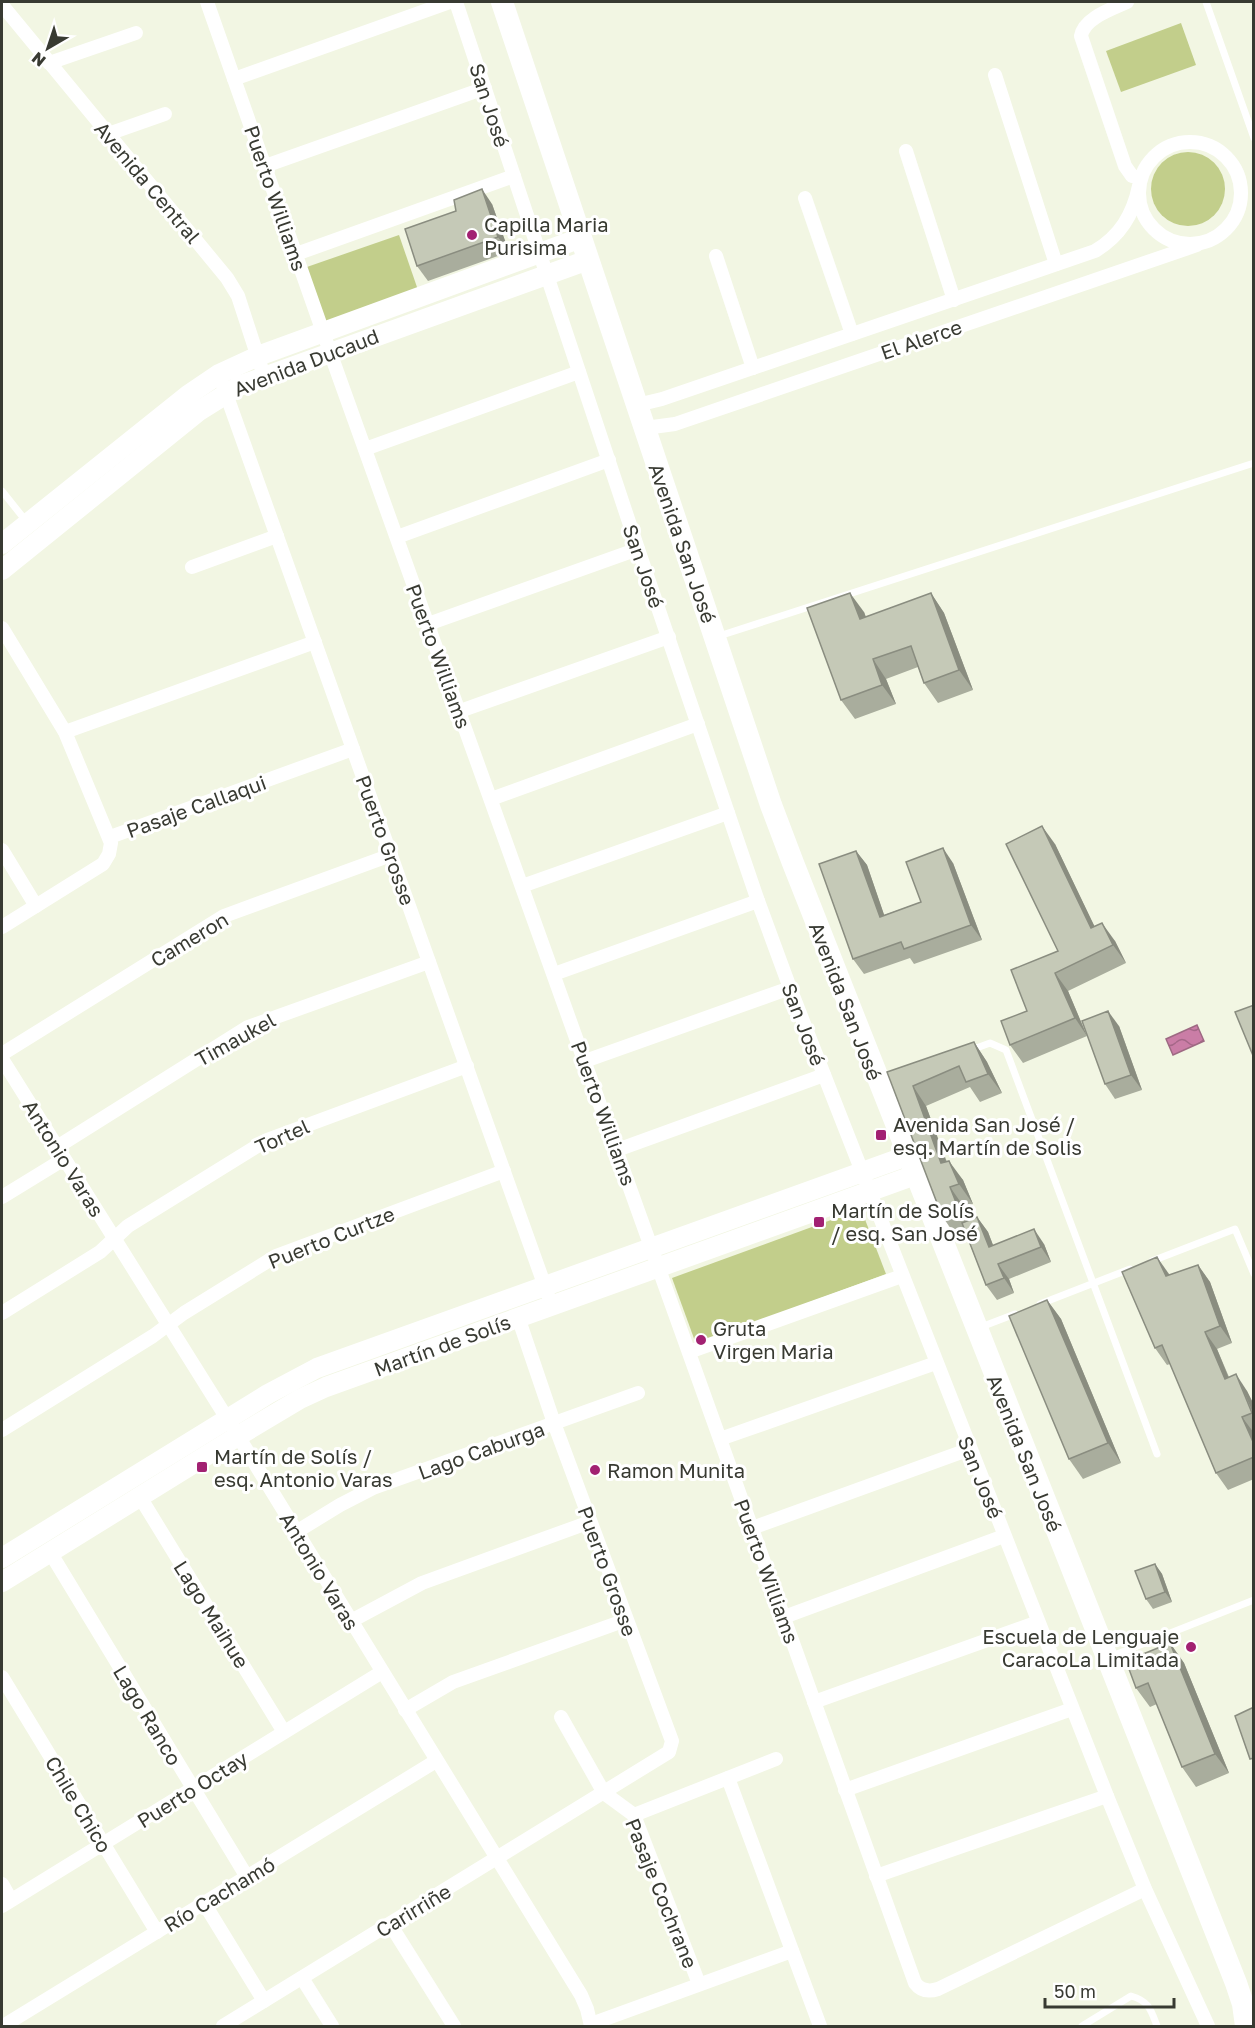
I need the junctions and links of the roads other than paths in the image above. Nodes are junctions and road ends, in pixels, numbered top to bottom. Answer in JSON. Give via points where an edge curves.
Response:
{"nodes":[{"id":1,"x":207,"y":2,"type":"edge"},
{"id":2,"x":450,"y":2,"type":"edge"},
{"id":3,"x":456,"y":2,"type":"edge"},
{"id":4,"x":502,"y":2,"type":"edge"},
{"id":5,"x":1127,"y":2,"type":"edge"},
{"id":6,"x":1206,"y":2,"type":"edge"},
{"id":7,"x":2,"y":5,"type":"edge"},
{"id":8,"x":136,"y":33,"type":"dead end"},
{"id":9,"x":49,"y":63,"type":"junction"},
{"id":10,"x":995,"y":75,"type":"dead end"},
{"id":11,"x":234,"y":79,"type":"junction"},
{"id":12,"x":485,"y":88,"type":"junction"},
{"id":13,"x":165,"y":114,"type":"dead end"},
{"id":14,"x":108,"y":134,"type":"junction"},
{"id":15,"x":1254,"y":138,"type":"edge"},
{"id":16,"x":906,"y":151,"type":"dead end"},
{"id":17,"x":265,"y":166,"type":"junction"},
{"id":18,"x":514,"y":176,"type":"junction"},
{"id":19,"x":1140,"y":182,"type":"junction"},
{"id":20,"x":805,"y":198,"type":"dead end"},
{"id":21,"x":581,"y":238,"type":"junction"},
{"id":22,"x":1197,"y":244,"type":"junction"},
{"id":23,"x":296,"y":254,"type":"junction"},
{"id":24,"x":540,"y":254,"type":"junction"},
{"id":25,"x":716,"y":256,"type":"dead end"},
{"id":26,"x":588,"y":260,"type":"junction"},
{"id":27,"x":1056,"y":264,"type":"junction"},
{"id":28,"x":547,"y":275,"type":"junction"},
{"id":29,"x":954,"y":300,"type":"junction"},
{"id":30,"x":323,"y":333,"type":"junction"},
{"id":31,"x":852,"y":334,"type":"junction"},
{"id":32,"x":330,"y":352,"type":"junction"},
{"id":33,"x":258,"y":356,"type":"junction"},
{"id":34,"x":753,"y":368,"type":"junction"},
{"id":35,"x":579,"y":372,"type":"junction"},
{"id":36,"x":264,"y":376,"type":"junction"},
{"id":37,"x":223,"y":383,"type":"junction"},
{"id":38,"x":637,"y":405,"type":"junction"},
{"id":39,"x":645,"y":428,"type":"junction"},
{"id":40,"x":365,"y":449,"type":"junction"},
{"id":41,"x":609,"y":460,"type":"junction"},
{"id":42,"x":1254,"y":463,"type":"edge"},
{"id":43,"x":2,"y":491,"type":"edge"},
{"id":44,"x":28,"y":523,"type":"junction"},
{"id":45,"x":277,"y":536,"type":"junction"},
{"id":46,"x":397,"y":537,"type":"junction"},
{"id":47,"x":2,"y":544,"type":"edge"},
{"id":48,"x":638,"y":549,"type":"junction"},
{"id":49,"x":192,"y":567,"type":"dead end"},
{"id":50,"x":2,"y":570,"type":"edge"},
{"id":51,"x":428,"y":624,"type":"junction"},
{"id":52,"x":2,"y":628,"type":"edge"},
{"id":53,"x":669,"y":637,"type":"junction"},
{"id":54,"x":715,"y":638,"type":"junction"},
{"id":55,"x":315,"y":642,"type":"junction"},
{"id":56,"x":459,"y":711,"type":"junction"},
{"id":57,"x":698,"y":724,"type":"junction"},
{"id":58,"x":65,"y":732,"type":"junction"},
{"id":59,"x":353,"y":748,"type":"junction"},
{"id":60,"x":491,"y":799,"type":"junction"},
{"id":61,"x":728,"y":813,"type":"junction"},
{"id":62,"x":110,"y":837,"type":"junction"},
{"id":63,"x":2,"y":850,"type":"edge"},
{"id":64,"x":391,"y":855,"type":"junction"},
{"id":65,"x":522,"y":886,"type":"junction"},
{"id":66,"x":758,"y":901,"type":"junction"},
{"id":67,"x":36,"y":906,"type":"junction"},
{"id":68,"x":2,"y":927,"type":"edge"},
{"id":69,"x":429,"y":962,"type":"junction"},
{"id":70,"x":554,"y":974,"type":"junction"},
{"id":71,"x":790,"y":988,"type":"junction"},
{"id":72,"x":2,"y":1054,"type":"edge"},
{"id":73,"x":959,"y":1055,"type":"edge"},
{"id":74,"x":2,"y":1059,"type":"edge"},
{"id":75,"x":585,"y":1061,"type":"junction"},
{"id":76,"x":467,"y":1066,"type":"junction"},
{"id":77,"x":824,"y":1075,"type":"junction"},
{"id":78,"x":6,"y":1076,"type":"edge"},
{"id":79,"x":617,"y":1150,"type":"junction"},
{"id":80,"x":60,"y":1153,"type":"junction"},
{"id":81,"x":911,"y":1166,"type":"junction"},
{"id":82,"x":504,"y":1171,"type":"junction"},
{"id":83,"x":861,"y":1173,"type":"junction"},
{"id":84,"x":869,"y":1191,"type":"junction"},
{"id":85,"x":2,"y":1197,"type":"edge"},
{"id":86,"x":114,"y":1239,"type":"junction"},
{"id":87,"x":652,"y":1247,"type":"junction"},
{"id":88,"x":1148,"y":1263,"type":"edge"},
{"id":89,"x":659,"y":1267,"type":"junction"},
{"id":90,"x":1137,"y":1267,"type":"edge"},
{"id":91,"x":1254,"y":1274,"type":"edge"},
{"id":92,"x":902,"y":1276,"type":"junction"},
{"id":93,"x":1093,"y":1284,"type":"junction"},
{"id":94,"x":545,"y":1286,"type":"junction"},
{"id":95,"x":552,"y":1305,"type":"junction"},
{"id":96,"x":1030,"y":1308,"type":"edge"},
{"id":97,"x":1020,"y":1312,"type":"edge"},
{"id":98,"x":2,"y":1313,"type":"edge"},
{"id":99,"x":518,"y":1317,"type":"junction"},
{"id":100,"x":168,"y":1325,"type":"junction"},
{"id":101,"x":976,"y":1329,"type":"junction"},
{"id":102,"x":689,"y":1352,"type":"junction"},
{"id":103,"x":936,"y":1363,"type":"junction"},
{"id":104,"x":638,"y":1393,"type":"dead end"},
{"id":105,"x":227,"y":1419,"type":"junction"},
{"id":106,"x":554,"y":1423,"type":"junction"},
{"id":107,"x":2,"y":1430,"type":"edge"},
{"id":108,"x":238,"y":1436,"type":"junction"},
{"id":109,"x":720,"y":1439,"type":"junction"},
{"id":110,"x":970,"y":1449,"type":"junction"},
{"id":111,"x":1157,"y":1454,"type":"dead end"},
{"id":112,"x":140,"y":1497,"type":"junction"},
{"id":113,"x":590,"y":1522,"type":"junction"},
{"id":114,"x":752,"y":1528,"type":"junction"},
{"id":115,"x":296,"y":1532,"type":"junction"},
{"id":116,"x":1004,"y":1536,"type":"junction"},
{"id":117,"x":50,"y":1552,"type":"junction"},
{"id":118,"x":2,"y":1558,"type":"edge"},
{"id":119,"x":2,"y":1582,"type":"edge"},
{"id":120,"x":1254,"y":1600,"type":"edge"},
{"id":121,"x":784,"y":1617,"type":"junction"},
{"id":122,"x":626,"y":1620,"type":"junction"},
{"id":123,"x":351,"y":1621,"type":"junction"},
{"id":124,"x":1038,"y":1622,"type":"junction"},
{"id":125,"x":1107,"y":1658,"type":"junction"},
{"id":126,"x":382,"y":1672,"type":"junction"},
{"id":127,"x":2,"y":1677,"type":"edge"},
{"id":128,"x":814,"y":1702,"type":"junction"},
{"id":129,"x":1072,"y":1708,"type":"junction"},
{"id":130,"x":405,"y":1710,"type":"junction"},
{"id":131,"x":561,"y":1717,"type":"dead end"},
{"id":132,"x":284,"y":1732,"type":"junction"},
{"id":133,"x":776,"y":1759,"type":"dead end"},
{"id":134,"x":436,"y":1761,"type":"junction"},
{"id":135,"x":728,"y":1778,"type":"junction"},
{"id":136,"x":193,"y":1788,"type":"junction"},
{"id":137,"x":845,"y":1790,"type":"junction"},
{"id":138,"x":604,"y":1793,"type":"junction"},
{"id":139,"x":1107,"y":1796,"type":"junction"},
{"id":140,"x":634,"y":1815,"type":"junction"},
{"id":141,"x":103,"y":1843,"type":"junction"},
{"id":142,"x":496,"y":1859,"type":"junction"},
{"id":143,"x":876,"y":1876,"type":"junction"},
{"id":144,"x":247,"y":1877,"type":"junction"},
{"id":145,"x":2,"y":1884,"type":"edge"},
{"id":146,"x":1145,"y":1889,"type":"junction"},
{"id":147,"x":6,"y":1903,"type":"edge"},
{"id":148,"x":204,"y":1903,"type":"junction"},
{"id":149,"x":390,"y":1924,"type":"junction"},
{"id":150,"x":157,"y":1932,"type":"junction"},
{"id":151,"x":792,"y":1951,"type":"junction"},
{"id":152,"x":302,"y":1978,"type":"junction"},
{"id":153,"x":1236,"y":1983,"type":"junction"},
{"id":154,"x":699,"y":1984,"type":"junction"},
{"id":155,"x":264,"y":2001,"type":"junction"},
{"id":156,"x":1254,"y":2007,"type":"edge"},
{"id":157,"x":591,"y":2025,"type":"edge"},
{"id":158,"x":3,"y":2026,"type":"edge"},
{"id":159,"x":223,"y":2026,"type":"edge"},
{"id":160,"x":332,"y":2026,"type":"edge"},
{"id":161,"x":454,"y":2026,"type":"edge"},
{"id":162,"x":820,"y":2026,"type":"edge"},
{"id":163,"x":1082,"y":2026,"type":"edge"},
{"id":164,"x":1157,"y":2026,"type":"edge"},
{"id":165,"x":1208,"y":2026,"type":"edge"},
{"id":166,"x":1246,"y":2026,"type":"edge"}],
"edges":[{"from":1,"to":11,"type":"street","name":"Puerto Williams"},
{"from":2,"to":11,"type":"street"},
{"from":3,"to":12,"type":"street","name":"San José"},
{"from":4,"to":21,"type":"main road","name":"Avenida San José"},
{"from":5,"to":19,"type":"street","via":[[1090,21],[1081,36],[1125,166]]},
{"from":6,"to":15,"type":"lane"},
{"from":7,"to":9,"type":"street","name":"Avenida Central"},
{"from":8,"to":9,"type":"street"},
{"from":9,"to":14,"type":"street","name":"Avenida Central"},
{"from":10,"to":27,"type":"street"},
{"from":11,"to":17,"type":"street","name":"Puerto Williams"},
{"from":12,"to":17,"type":"street"},
{"from":12,"to":18,"type":"street","name":"San José"},
{"from":13,"to":14,"type":"street"},
{"from":14,"to":33,"type":"street","name":"Avenida Central","via":[[234,289]]},
{"from":16,"to":29,"type":"street"},
{"from":17,"to":23,"type":"street","name":"Puerto Williams"},
{"from":18,"to":23,"type":"street"},
{"from":18,"to":24,"type":"street","name":"San José"},
{"from":19,"to":22,"type":"street","via":[[1140,202],[1154,229],[1181,244]]},
{"from":19,"to":22,"type":"street","name":"El Alerce","via":[[1149,163],[1176,144],[1193,142],[1224,154],[1238,175],[1242,200],[1227,230],[1213,240]]},
{"from":19,"to":27,"type":"street","name":"El Alerce","via":[[1133,210],[1110,241],[1095,251]]},
{"from":20,"to":31,"type":"street"},
{"from":21,"to":24,"type":"street","name":"Avenida Ducaud"},
{"from":21,"to":26,"type":"main road","name":"Avenida San José"},
{"from":22,"to":39,"type":"street","name":"El Alerce","via":[[675,424]]},
{"from":23,"to":30,"type":"street","name":"Puerto Williams"},
{"from":24,"to":28,"type":"street","name":"San José"},
{"from":24,"to":30,"type":"street","name":"Avenida Ducaud"},
{"from":25,"to":34,"type":"street"},
{"from":26,"to":28,"type":"street","name":"Avenida Ducaud"},
{"from":26,"to":38,"type":"main road","name":"Avenida San José"},
{"from":27,"to":29,"type":"street","name":"El Alerce"},
{"from":28,"to":32,"type":"street","name":"Avenida Ducaud"},
{"from":28,"to":35,"type":"street","name":"San José"},
{"from":29,"to":31,"type":"street","name":"El Alerce"},
{"from":30,"to":32,"type":"street","name":"Puerto Williams"},
{"from":30,"to":33,"type":"street","name":"Avenida Ducaud"},
{"from":31,"to":34,"type":"street","name":"El Alerce"},
{"from":32,"to":36,"type":"street","name":"Avenida Ducaud"},
{"from":32,"to":40,"type":"street","name":"Puerto Williams"},
{"from":33,"to":36,"type":"street","name":"Avenida Central"},
{"from":33,"to":37,"type":"street","name":"Avenida Ducaud"},
{"from":34,"to":38,"type":"street","name":"El Alerce"},
{"from":35,"to":40,"type":"street"},
{"from":35,"to":41,"type":"street","name":"San José"},
{"from":36,"to":37,"type":"street","name":"Avenida Ducaud"},
{"from":37,"to":44,"type":"street","name":"Avenida Ducaud","via":[[171,407]]},
{"from":37,"to":45,"type":"street","name":"Puerto Grosse"},
{"from":37,"to":50,"type":"street","name":"Avenida Ducaud","via":[[198,411]]},
{"from":38,"to":39,"type":"main road","name":"Avenida San José"},
{"from":39,"to":54,"type":"main road","name":"Avenida San José"},
{"from":40,"to":46,"type":"street","name":"Puerto Williams"},
{"from":41,"to":46,"type":"street"},
{"from":41,"to":48,"type":"street","name":"San José"},
{"from":42,"to":54,"type":"lane"},
{"from":43,"to":44,"type":"lane"},
{"from":44,"to":47,"type":"street","name":"Avenida Ducaud"},
{"from":45,"to":49,"type":"street"},
{"from":45,"to":55,"type":"street","name":"Puerto Grosse"},
{"from":46,"to":51,"type":"street","name":"Puerto Williams"},
{"from":48,"to":51,"type":"street"},
{"from":48,"to":53,"type":"street","name":"San José"},
{"from":51,"to":56,"type":"street","name":"Puerto Williams"},
{"from":52,"to":58,"type":"street"},
{"from":53,"to":56,"type":"street"},
{"from":53,"to":57,"type":"street","name":"San José"},
{"from":54,"to":81,"type":"main road","name":"Avenida San José","via":[[771,805],[884,1084]]},
{"from":55,"to":58,"type":"street"},
{"from":55,"to":59,"type":"street","name":"Puerto Grosse"},
{"from":56,"to":60,"type":"street","name":"Puerto Williams"},
{"from":57,"to":60,"type":"street"},
{"from":57,"to":61,"type":"street","name":"San José"},
{"from":58,"to":62,"type":"street"},
{"from":59,"to":62,"type":"street","name":"Pasaje Callaqui"},
{"from":59,"to":64,"type":"street","name":"Puerto Grosse"},
{"from":60,"to":65,"type":"street","name":"Puerto Williams"},
{"from":61,"to":65,"type":"street"},
{"from":61,"to":66,"type":"street","name":"San José"},
{"from":62,"to":67,"type":"street","name":"Pasaje Callaqui","via":[[109,854],[103,864]]},
{"from":63,"to":67,"type":"street"},
{"from":64,"to":69,"type":"street","name":"Puerto Grosse"},
{"from":64,"to":72,"type":"street","name":"Cameron","via":[[214,921]]},
{"from":65,"to":70,"type":"street","name":"Puerto Williams"},
{"from":66,"to":70,"type":"street"},
{"from":66,"to":71,"type":"street","name":"San José"},
{"from":67,"to":68,"type":"street","name":"Pasaje Callaqui"},
{"from":69,"to":76,"type":"street","name":"Puerto Grosse"},
{"from":69,"to":80,"type":"street","name":"Timaukel","via":[[249,1026]]},
{"from":70,"to":75,"type":"street","name":"Puerto Williams"},
{"from":71,"to":75,"type":"street"},
{"from":71,"to":77,"type":"street","name":"San José"},
{"from":73,"to":93,"type":"lane","via":[[990,1043],[1006,1050]]},
{"from":74,"to":78,"type":"street","name":"Antonio Varas"},
{"from":75,"to":79,"type":"street","name":"Puerto Williams"},
{"from":76,"to":82,"type":"street","name":"Puerto Grosse"},
{"from":76,"to":86,"type":"street","name":"Tortel","via":[[267,1140],[128,1226]]},
{"from":77,"to":79,"type":"street"},
{"from":77,"to":83,"type":"street","name":"San José"},
{"from":78,"to":80,"type":"street","name":"Antonio Varas"},
{"from":79,"to":87,"type":"street","name":"Puerto Williams"},
{"from":80,"to":85,"type":"street","name":"Timaukel"},
{"from":80,"to":86,"type":"street","name":"Antonio Varas"},
{"from":81,"to":83,"type":"street","name":"Martín de Solís"},
{"from":81,"to":84,"type":"street","name":"Martín de Solís"},
{"from":81,"to":101,"type":"main road","name":"Avenida San José"},
{"from":82,"to":94,"type":"street","name":"Puerto Grosse"},
{"from":82,"to":100,"type":"street","name":"Puerto Curtze","via":[[284,1252]]},
{"from":83,"to":84,"type":"street","name":"San José"},
{"from":83,"to":87,"type":"street","name":"Martín de Solís"},
{"from":84,"to":89,"type":"street","name":"Martín de Solís"},
{"from":84,"to":92,"type":"street","name":"San José"},
{"from":86,"to":98,"type":"street","name":"Tortel","via":[[100,1252]]},
{"from":86,"to":100,"type":"street","name":"Antonio Varas"},
{"from":87,"to":89,"type":"street","name":"Puerto Williams"},
{"from":87,"to":94,"type":"street","name":"Martín de Solís"},
{"from":88,"to":91,"type":"lane","via":[[1235,1229]]},
{"from":89,"to":95,"type":"street","name":"Martín de Solís"},
{"from":89,"to":102,"type":"street","name":"Puerto Williams"},
{"from":90,"to":93,"type":"lane"},
{"from":92,"to":102,"type":"street"},
{"from":92,"to":103,"type":"street","name":"San José"},
{"from":93,"to":96,"type":"lane"},
{"from":93,"to":111,"type":"lane"},
{"from":94,"to":95,"type":"street","name":"Puerto Grosse"},
{"from":94,"to":105,"type":"street","name":"Martín de Solís","via":[[317,1368]]},
{"from":95,"to":99,"type":"street","name":"Martín de Solís"},
{"from":97,"to":101,"type":"lane"},
{"from":99,"to":106,"type":"street","name":"Puerto Grosse"},
{"from":99,"to":108,"type":"street","name":"Martín de Solís","via":[[326,1387]]},
{"from":100,"to":105,"type":"street","name":"Antonio Varas"},
{"from":100,"to":107,"type":"street","name":"Puerto Curtze"},
{"from":101,"to":125,"type":"main road","name":"Avenida San José"},
{"from":102,"to":109,"type":"street","name":"Puerto Williams"},
{"from":103,"to":109,"type":"street"},
{"from":103,"to":110,"type":"street","name":"San José"},
{"from":104,"to":106,"type":"street","name":"Lago Caburga"},
{"from":105,"to":108,"type":"street","name":"Antonio Varas"},
{"from":105,"to":118,"type":"street","name":"Martín de Solís"},
{"from":106,"to":113,"type":"street","name":"Puerto Grosse"},
{"from":106,"to":115,"type":"street","name":"Lago Caburga","via":[[373,1488]]},
{"from":108,"to":112,"type":"street","name":"Martín de Solís"},
{"from":108,"to":115,"type":"street","name":"Antonio Varas"},
{"from":109,"to":114,"type":"street","name":"Puerto Williams"},
{"from":110,"to":114,"type":"street"},
{"from":110,"to":116,"type":"street","name":"San José"},
{"from":112,"to":117,"type":"street","name":"Martín de Solís"},
{"from":112,"to":132,"type":"street","name":"Lago Maihue"},
{"from":113,"to":122,"type":"street","name":"Puerto Grosse"},
{"from":113,"to":123,"type":"street","via":[[422,1583]]},
{"from":114,"to":121,"type":"street","name":"Puerto Williams"},
{"from":115,"to":123,"type":"street","name":"Antonio Varas"},
{"from":116,"to":121,"type":"street"},
{"from":116,"to":124,"type":"street","name":"San José"},
{"from":117,"to":119,"type":"street","name":"Martín de Solís"},
{"from":117,"to":136,"type":"street","name":"Lago Ranco"},
{"from":120,"to":125,"type":"lane"},
{"from":121,"to":128,"type":"street","name":"Puerto Williams"},
{"from":122,"to":130,"type":"street","via":[[453,1682]]},
{"from":122,"to":138,"type":"street","name":"Puerto Grosse","via":[[672,1742],[669,1752],[660,1759]]},
{"from":123,"to":126,"type":"street","name":"Antonio Varas"},
{"from":124,"to":128,"type":"street"},
{"from":124,"to":129,"type":"street","name":"San José"},
{"from":125,"to":153,"type":"main road","name":"Avenida San José"},
{"from":126,"to":130,"type":"street","name":"Antonio Varas"},
{"from":126,"to":132,"type":"street","name":"Puerto Octay"},
{"from":127,"to":141,"type":"street","name":"Chile Chico"},
{"from":128,"to":137,"type":"street","name":"Puerto Williams"},
{"from":129,"to":137,"type":"street"},
{"from":129,"to":139,"type":"street","name":"San José"},
{"from":130,"to":134,"type":"street","name":"Antonio Varas"},
{"from":131,"to":138,"type":"street","name":"Pasaje Cochrane"},
{"from":132,"to":136,"type":"street","name":"Puerto Octay"},
{"from":133,"to":135,"type":"street"},
{"from":134,"to":142,"type":"street","name":"Antonio Varas"},
{"from":134,"to":144,"type":"street","name":"Río Cachamó"},
{"from":135,"to":140,"type":"street"},
{"from":135,"to":151,"type":"street"},
{"from":136,"to":141,"type":"street","name":"Puerto Octay"},
{"from":136,"to":144,"type":"street","name":"Lago Ranco"},
{"from":137,"to":143,"type":"street","name":"Puerto Williams"},
{"from":138,"to":140,"type":"street","name":"Pasaje Cochrane"},
{"from":138,"to":142,"type":"street","name":"Carirriñe"},
{"from":139,"to":143,"type":"street"},
{"from":139,"to":146,"type":"street","name":"San José"},
{"from":140,"to":154,"type":"street","name":"Pasaje Cochrane"},
{"from":141,"to":147,"type":"street","name":"Puerto Octay"},
{"from":141,"to":150,"type":"street","name":"Chile Chico"},
{"from":142,"to":149,"type":"street","name":"Carirriñe"},
{"from":142,"to":157,"type":"street","name":"Antonio Varas","via":[[581,1995]]},
{"from":143,"to":146,"type":"street","name":"Puerto Williams","via":[[912,1978],[918,1987],[928,1991]]},
{"from":144,"to":148,"type":"street","name":"Río Cachamó"},
{"from":145,"to":147,"type":"street"},
{"from":146,"to":165,"type":"street","name":"San José"},
{"from":148,"to":150,"type":"street","name":"Río Cachamó"},
{"from":148,"to":155,"type":"street"},
{"from":149,"to":152,"type":"street","name":"Carirriñe"},
{"from":149,"to":161,"type":"street"},
{"from":150,"to":158,"type":"street","name":"Río Cachamó"},
{"from":151,"to":154,"type":"street"},
{"from":151,"to":162,"type":"street"},
{"from":152,"to":155,"type":"street","name":"Carirriñe"},
{"from":152,"to":160,"type":"street"},
{"from":153,"to":156,"type":"main road","name":"Avenida San José"},
{"from":153,"to":166,"type":"main road","name":"Avenida San José"},
{"from":154,"to":157,"type":"street"},
{"from":155,"to":159,"type":"street","name":"Carirriñe"},
{"from":163,"to":164,"type":"lane","via":[[1131,1996],[1142,1999],[1150,2008]]}]}
